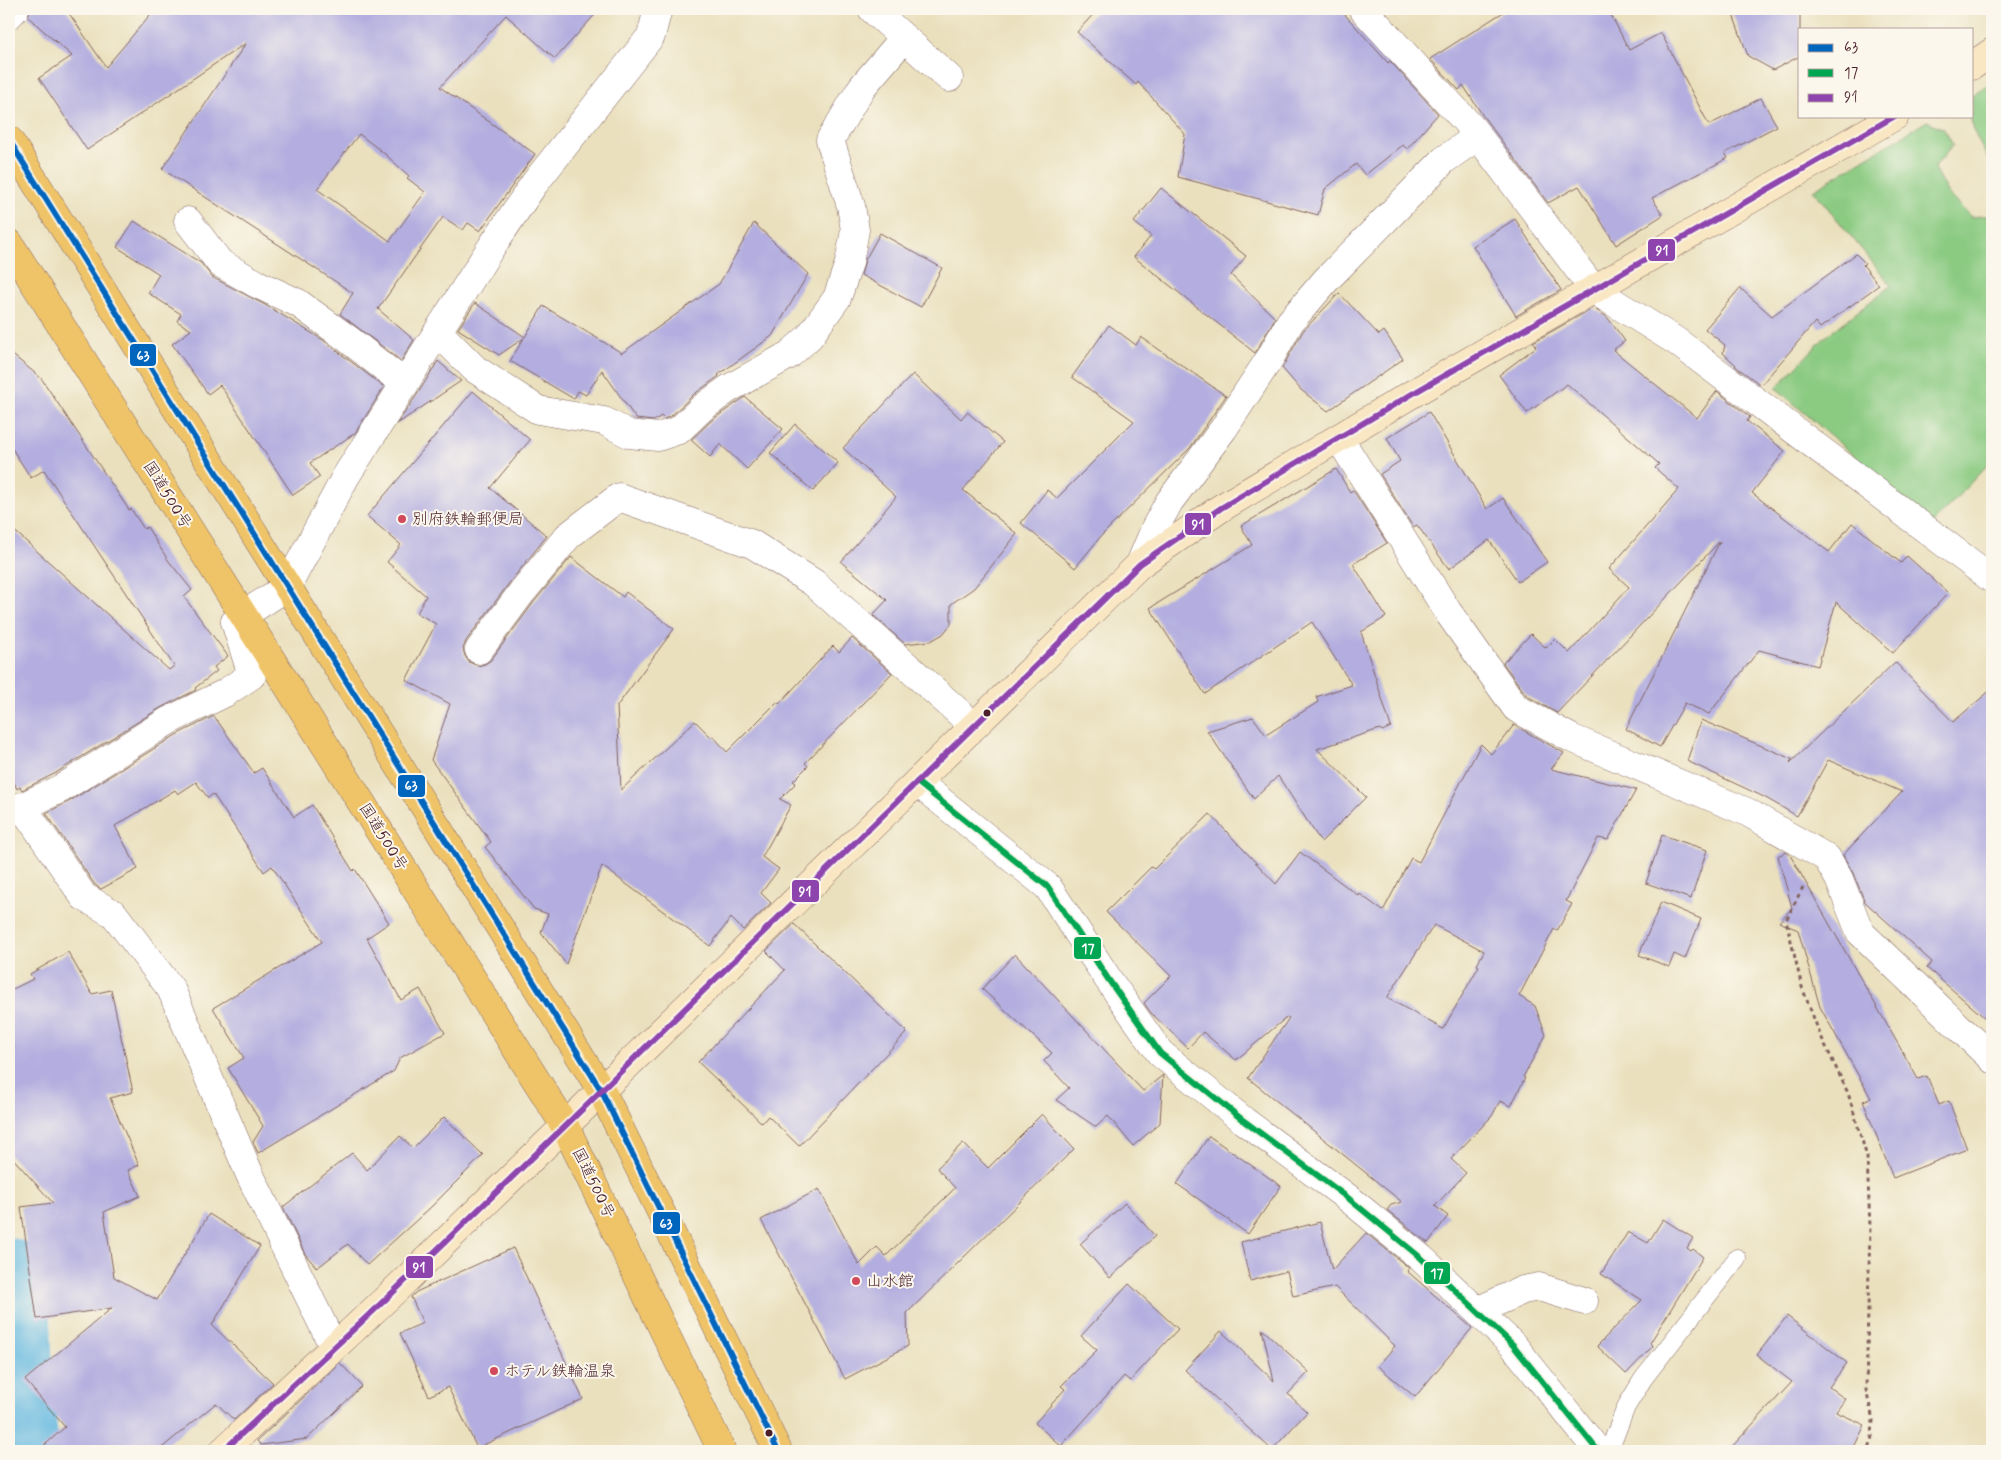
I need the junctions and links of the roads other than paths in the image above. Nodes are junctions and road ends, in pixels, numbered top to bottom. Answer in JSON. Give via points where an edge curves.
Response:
{"nodes":[{"id":1,"x":15,"y":9,"type":"edge"},
{"id":2,"x":658,"y":9,"type":"edge"},
{"id":3,"x":872,"y":9,"type":"edge"},
{"id":4,"x":1363,"y":9,"type":"edge"},
{"id":5,"x":9,"y":15,"type":"edge"},
{"id":6,"x":904,"y":38,"type":"junction"},
{"id":7,"x":1992,"y":52,"type":"edge"},
{"id":8,"x":1974,"y":65,"type":"edge"},
{"id":9,"x":948,"y":78,"type":"dead end"},
{"id":10,"x":1892,"y":118,"type":"edge"},
{"id":11,"x":1478,"y":136,"type":"junction"},
{"id":12,"x":9,"y":140,"type":"edge"},
{"id":13,"x":188,"y":221,"type":"dead end"},
{"id":14,"x":9,"y":243,"type":"edge"},
{"id":15,"x":1594,"y":290,"type":"junction"},
{"id":16,"x":438,"y":332,"type":"junction"},
{"id":17,"x":405,"y":384,"type":"junction"},
{"id":18,"x":1339,"y":438,"type":"junction"},
{"id":19,"x":1140,"y":564,"type":"junction"},
{"id":20,"x":1992,"y":578,"type":"edge"},
{"id":21,"x":287,"y":587,"type":"junction"},
{"id":22,"x":243,"y":615,"type":"junction"},
{"id":23,"x":479,"y":650,"type":"dead end"},
{"id":24,"x":974,"y":726,"type":"junction"},
{"id":25,"x":917,"y":782,"type":"junction"},
{"id":26,"x":16,"y":809,"type":"edge"},
{"id":27,"x":1992,"y":1059,"type":"edge"},
{"id":28,"x":601,"y":1090,"type":"junction"},
{"id":29,"x":565,"y":1126,"type":"junction"},
{"id":30,"x":1737,"y":1258,"type":"dead end"},
{"id":31,"x":1584,"y":1301,"type":"dead end"},
{"id":32,"x":1477,"y":1311,"type":"junction"},
{"id":33,"x":334,"y":1346,"type":"junction"},
{"id":34,"x":222,"y":1451,"type":"edge"},
{"id":35,"x":722,"y":1451,"type":"edge"},
{"id":36,"x":778,"y":1451,"type":"edge"},
{"id":37,"x":1598,"y":1451,"type":"edge"},
{"id":38,"x":1609,"y":1451,"type":"edge"}],
"edges":[{"from":1,"to":5,"type":"street"},
{"from":2,"to":16,"type":"street","via":[[651,36],[534,184]]},
{"from":3,"to":6,"type":"street"},
{"from":4,"to":11,"type":"street"},
{"from":6,"to":9,"type":"street"},
{"from":6,"to":16,"type":"street","via":[[862,87],[830,140],[851,206],[855,230],[849,263],[837,298],[809,337],[789,355],[728,390],[679,430],[658,437],[629,434],[604,421],[538,410],[475,369]]},
{"from":7,"to":8,"type":"main road"},
{"from":10,"to":15,"type":"main road"},
{"from":11,"to":15,"type":"street"},
{"from":11,"to":19,"type":"street","via":[[1444,160],[1326,280],[1290,322],[1224,428],[1169,502]]},
{"from":12,"to":21,"type":"highway"},
{"from":13,"to":17,"type":"street","via":[[220,263],[298,303]]},
{"from":14,"to":22,"type":"highway","name":"国道500号"},
{"from":15,"to":18,"type":"main road"},
{"from":15,"to":20,"type":"street","via":[[1676,341]]},
{"from":16,"to":17,"type":"street"},
{"from":17,"to":21,"type":"street","via":[[346,476]]},
{"from":18,"to":19,"type":"main road","via":[[1222,508]]},
{"from":18,"to":27,"type":"street","via":[[1448,612],[1516,708],[1571,738],[1747,812],[1827,858],[1860,932]]},
{"from":19,"to":24,"type":"main road"},
{"from":21,"to":22,"type":"street"},
{"from":21,"to":28,"type":"highway"},
{"from":22,"to":26,"type":"street","via":[[235,622],[252,675],[225,693],[168,721],[62,788]]},
{"from":22,"to":29,"type":"highway","name":"国道500号"},
{"from":23,"to":24,"type":"street","via":[[568,536],[619,497],[752,544],[814,583]]},
{"from":24,"to":25,"type":"main road"},
{"from":25,"to":28,"type":"main road"},
{"from":25,"to":32,"type":"street","via":[[1048,887],[1160,1053],[1244,1121],[1356,1204],[1422,1258]]},
{"from":26,"to":33,"type":"street","via":[[84,897],[114,914],[171,989],[250,1175]]},
{"from":28,"to":29,"type":"main road"},
{"from":28,"to":36,"type":"highway"},
{"from":29,"to":33,"type":"main road"},
{"from":29,"to":35,"type":"highway","name":"国道500号"},
{"from":30,"to":38,"type":"lane","via":[[1642,1378],[1626,1407]]},
{"from":31,"to":32,"type":"street","via":[[1539,1286]]},
{"from":32,"to":37,"type":"street","via":[[1512,1346]]},
{"from":33,"to":34,"type":"main road"}]}
